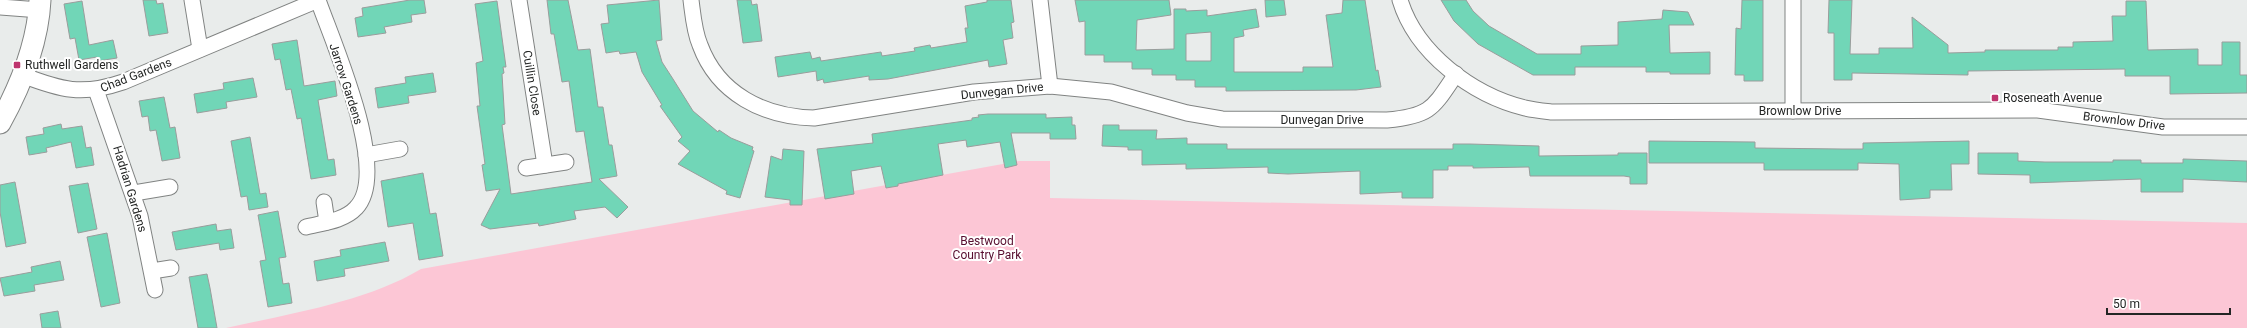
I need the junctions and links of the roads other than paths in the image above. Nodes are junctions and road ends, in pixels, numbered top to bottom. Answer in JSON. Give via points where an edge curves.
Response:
{"nodes":[{"id":1,"x":192,"y":0,"type":"edge"},
{"id":2,"x":318,"y":0,"type":"edge"},
{"id":3,"x":519,"y":0,"type":"edge"},
{"id":4,"x":691,"y":0,"type":"edge"},
{"id":5,"x":1040,"y":0,"type":"edge"},
{"id":6,"x":1400,"y":0,"type":"edge"},
{"id":7,"x":1793,"y":0,"type":"edge"},
{"id":8,"x":40,"y":5,"type":"edge"},
{"id":9,"x":0,"y":7,"type":"edge"},
{"id":10,"x":200,"y":50,"type":"junction"},
{"id":11,"x":1456,"y":74,"type":"junction"},
{"id":12,"x":22,"y":75,"type":"junction"},
{"id":13,"x":1050,"y":86,"type":"junction"},
{"id":14,"x":96,"y":90,"type":"junction"},
{"id":15,"x":1793,"y":111,"type":"junction"},
{"id":16,"x":0,"y":123,"type":"edge"},
{"id":17,"x":2247,"y":127,"type":"edge"},
{"id":18,"x":400,"y":148,"type":"dead end"},
{"id":19,"x":366,"y":155,"type":"junction"},
{"id":20,"x":566,"y":162,"type":"dead end"},
{"id":21,"x":545,"y":165,"type":"junction"},
{"id":22,"x":526,"y":168,"type":"dead end"},
{"id":23,"x":170,"y":187,"type":"dead end"},
{"id":24,"x":134,"y":193,"type":"junction"},
{"id":25,"x":324,"y":202,"type":"dead end"},
{"id":26,"x":327,"y":222,"type":"junction"},
{"id":27,"x":306,"y":227,"type":"dead end"},
{"id":28,"x":171,"y":268,"type":"dead end"},
{"id":29,"x":152,"y":271,"type":"junction"},
{"id":30,"x":155,"y":290,"type":"dead end"}],
"edges":[{"from":1,"to":10,"type":"street"},
{"from":2,"to":10,"type":"street","name":"Chad Gardens"},
{"from":2,"to":19,"type":"street","name":"Jarrow Gardens","via":[[356,108]]},
{"from":3,"to":21,"type":"street","name":"Cuillin Close"},
{"from":4,"to":13,"type":"street","name":"Dunvegan Drive","via":[[695,30],[714,72],[738,96],[765,110],[783,115],[814,118],[974,92]]},
{"from":5,"to":13,"type":"street"},
{"from":6,"to":11,"type":"street","name":"Brownlow Drive","via":[[1412,28],[1426,47]]},
{"from":7,"to":15,"type":"street"},
{"from":8,"to":9,"type":"street"},
{"from":8,"to":12,"type":"street","via":[[30,55]]},
{"from":10,"to":14,"type":"street","name":"Chad Gardens","via":[[123,82]]},
{"from":11,"to":13,"type":"street","name":"Dunvegan Drive","via":[[1435,105],[1425,112],[1387,120],[1222,119],[1187,113],[1111,92]]},
{"from":11,"to":15,"type":"street","name":"Brownlow Drive","via":[[1502,100],[1525,108],[1552,112]]},
{"from":12,"to":14,"type":"street","name":"Chad Gardens","via":[[54,87],[77,92]]},
{"from":12,"to":16,"type":"street"},
{"from":14,"to":24,"type":"street","name":"Hadrian Gardens"},
{"from":15,"to":17,"type":"street","name":"Brownlow Drive","via":[[2038,110],[2163,127]]},
{"from":18,"to":19,"type":"street"},
{"from":19,"to":26,"type":"street","name":"Jarrow Gardens","via":[[368,179],[362,199],[356,209],[344,218]]},
{"from":20,"to":21,"type":"street"},
{"from":21,"to":22,"type":"street"},
{"from":23,"to":24,"type":"street"},
{"from":24,"to":29,"type":"street","name":"Hadrian Gardens"},
{"from":25,"to":26,"type":"street"},
{"from":26,"to":27,"type":"street","name":"Jarrow Gardens"},
{"from":28,"to":29,"type":"street"},
{"from":29,"to":30,"type":"street","name":"Hadrian Gardens"}]}
